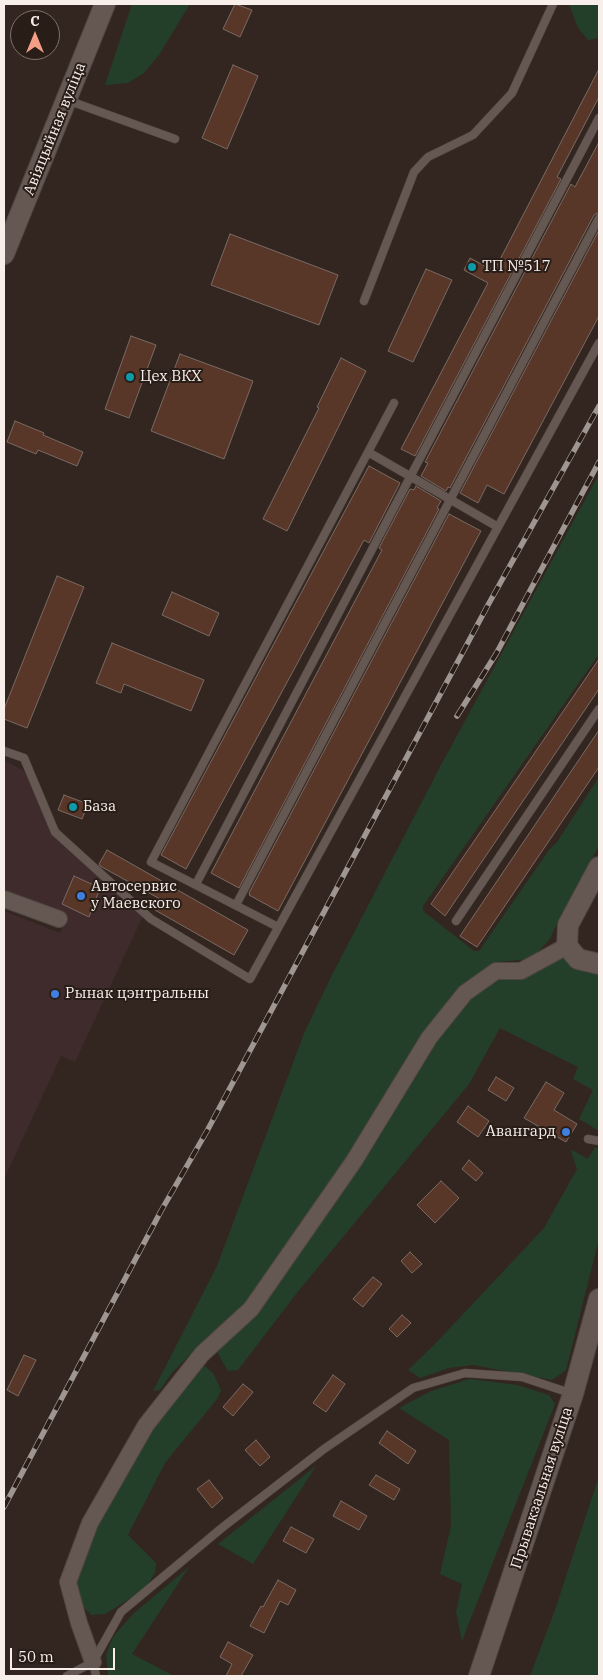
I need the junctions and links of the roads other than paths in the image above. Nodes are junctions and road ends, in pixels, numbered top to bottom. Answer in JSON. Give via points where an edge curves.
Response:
{"nodes":[{"id":1,"x":105,"y":4,"type":"edge"},
{"id":2,"x":553,"y":4,"type":"edge"},
{"id":3,"x":67,"y":100,"type":"junction"},
{"id":4,"x":599,"y":118,"type":"edge"},
{"id":5,"x":175,"y":139,"type":"dead end"},
{"id":6,"x":599,"y":218,"type":"edge"},
{"id":7,"x":4,"y":254,"type":"edge"},
{"id":8,"x":364,"y":302,"type":"dead end"},
{"id":9,"x":599,"y":343,"type":"edge"},
{"id":10,"x":394,"y":403,"type":"dead end"},
{"id":11,"x":368,"y":452,"type":"junction"},
{"id":12,"x":410,"y":476,"type":"junction"},
{"id":13,"x":451,"y":500,"type":"junction"},
{"id":14,"x":498,"y":527,"type":"junction"},
{"id":15,"x":599,"y":709,"type":"edge"},
{"id":16,"x":4,"y":751,"type":"edge"},
{"id":17,"x":596,"y":879,"type":"edge"},
{"id":18,"x":196,"y":884,"type":"junction"},
{"id":19,"x":4,"y":899,"type":"edge"},
{"id":20,"x":236,"y":905,"type":"junction"},
{"id":21,"x":59,"y":919,"type":"dead end"},
{"id":22,"x":456,"y":921,"type":"dead end"},
{"id":23,"x":278,"y":927,"type":"junction"},
{"id":24,"x":567,"y":946,"type":"junction"},
{"id":25,"x":599,"y":964,"type":"edge"},
{"id":26,"x":588,"y":1139,"type":"dead end"},
{"id":27,"x":599,"y":1141,"type":"edge"},
{"id":28,"x":599,"y":1299,"type":"edge"},
{"id":29,"x":573,"y":1394,"type":"junction"},
{"id":30,"x":94,"y":1669,"type":"edge"},
{"id":31,"x":67,"y":1676,"type":"edge"},
{"id":32,"x":479,"y":1676,"type":"edge"}],
"edges":[{"from":1,"to":3,"type":"street","name":"Авіяцыйная вуліца"},
{"from":2,"to":8,"type":"lane","via":[[512,93],[473,135],[428,157],[414,172]]},
{"from":3,"to":5,"type":"lane"},
{"from":3,"to":7,"type":"street","name":"Авіяцыйная вуліца"},
{"from":4,"to":12,"type":"lane"},
{"from":6,"to":13,"type":"lane"},
{"from":9,"to":14,"type":"lane"},
{"from":10,"to":11,"type":"lane"},
{"from":11,"to":12,"type":"lane"},
{"from":11,"to":18,"type":"lane","via":[[151,862]]},
{"from":12,"to":13,"type":"lane"},
{"from":12,"to":18,"type":"lane"},
{"from":13,"to":14,"type":"lane"},
{"from":13,"to":20,"type":"lane"},
{"from":14,"to":23,"type":"lane"},
{"from":15,"to":22,"type":"lane"},
{"from":16,"to":23,"type":"lane","via":[[24,758],[55,832],[151,919],[250,979]]},
{"from":17,"to":24,"type":"street","via":[[568,925]]},
{"from":18,"to":20,"type":"lane"},
{"from":19,"to":21,"type":"street"},
{"from":20,"to":23,"type":"lane"},
{"from":24,"to":25,"type":"street","via":[[578,959]]},
{"from":24,"to":30,"type":"street","via":[[521,971],[496,971],[465,993],[428,1038],[354,1161],[251,1309],[202,1354],[146,1425],[90,1523],[68,1582]]},
{"from":26,"to":27,"type":"lane"},
{"from":28,"to":29,"type":"street","name":"Прывакзальная вуліца"},
{"from":29,"to":30,"type":"lane","via":[[522,1377],[465,1373],[413,1388],[316,1455],[121,1612]]},
{"from":29,"to":32,"type":"street","name":"Прывакзальная вуліца"},
{"from":30,"to":31,"type":"lane"}]}
